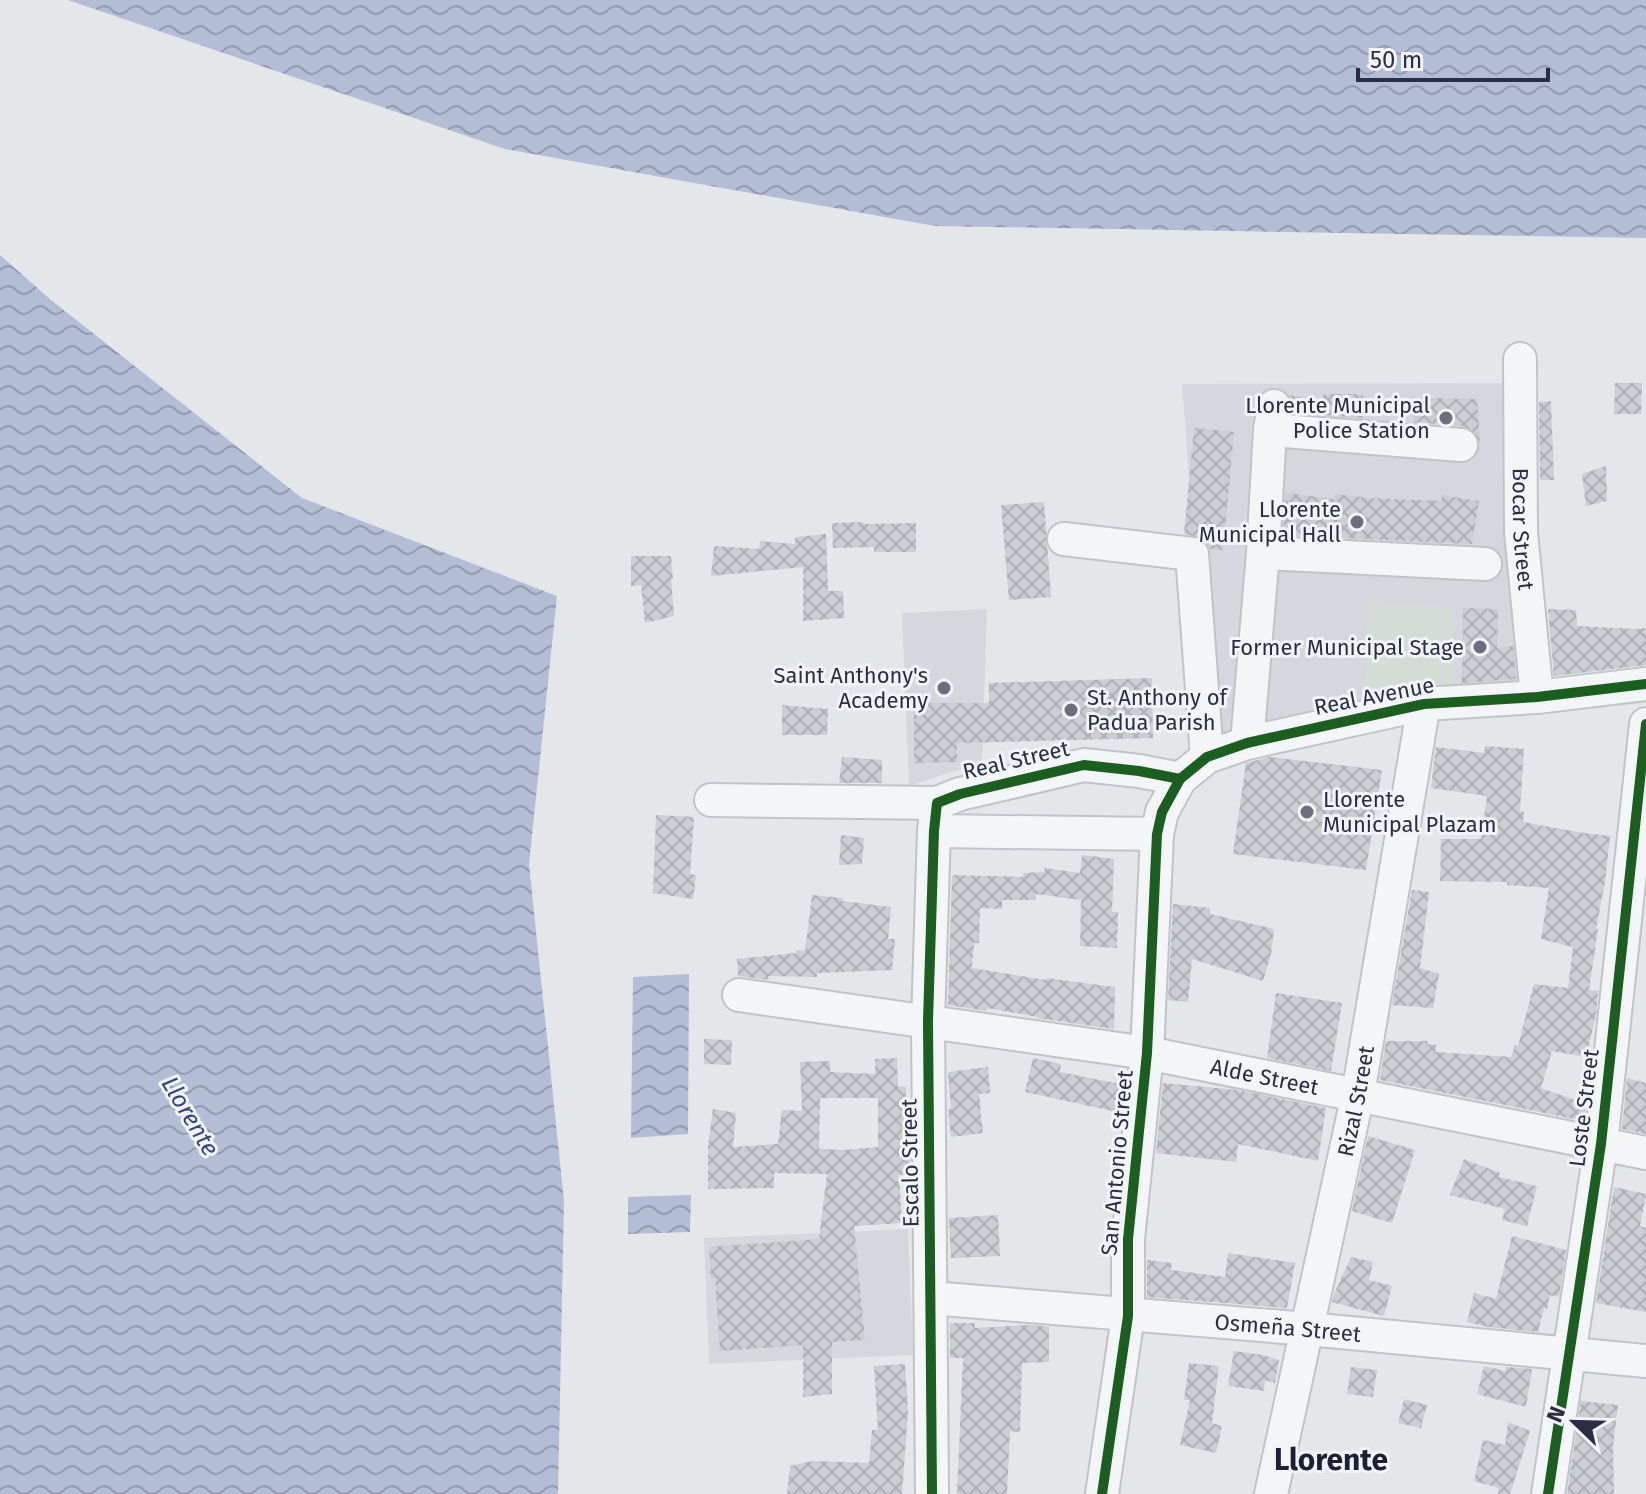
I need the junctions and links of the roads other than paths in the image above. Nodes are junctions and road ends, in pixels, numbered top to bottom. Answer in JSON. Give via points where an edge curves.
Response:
{"nodes":[{"id":1,"x":1520,"y":359,"type":"dead end"},
{"id":2,"x":1461,"y":445,"type":"dead end"},
{"id":3,"x":1064,"y":539,"type":"dead end"},
{"id":4,"x":1263,"y":553,"type":"junction"},
{"id":5,"x":1485,"y":564,"type":"dead end"},
{"id":6,"x":1646,"y":684,"type":"edge"},
{"id":7,"x":1537,"y":697,"type":"junction"},
{"id":8,"x":1424,"y":704,"type":"junction"},
{"id":9,"x":1646,"y":724,"type":"edge"},
{"id":10,"x":1247,"y":743,"type":"junction"},
{"id":11,"x":1207,"y":757,"type":"junction"},
{"id":12,"x":1180,"y":779,"type":"junction"},
{"id":13,"x":711,"y":800,"type":"dead end"},
{"id":14,"x":935,"y":817,"type":"junction"},
{"id":15,"x":1157,"y":834,"type":"junction"},
{"id":16,"x":739,"y":995,"type":"dead end"},
{"id":17,"x":928,"y":1021,"type":"junction"},
{"id":18,"x":1147,"y":1053,"type":"junction"},
{"id":19,"x":1358,"y":1094,"type":"junction"},
{"id":20,"x":1601,"y":1144,"type":"junction"},
{"id":21,"x":1646,"y":1153,"type":"edge"},
{"id":22,"x":931,"y":1298,"type":"junction"},
{"id":23,"x":1128,"y":1316,"type":"junction"},
{"id":24,"x":1308,"y":1329,"type":"junction"},
{"id":25,"x":1569,"y":1353,"type":"junction"},
{"id":26,"x":1646,"y":1361,"type":"edge"},
{"id":27,"x":932,"y":1494,"type":"edge"},
{"id":28,"x":1102,"y":1494,"type":"edge"},
{"id":29,"x":1271,"y":1494,"type":"edge"},
{"id":30,"x":1548,"y":1494,"type":"edge"}],
"edges":[{"from":1,"to":7,"type":"street","name":"Bocar Street","via":[[1521,532]]},
{"from":2,"to":4,"type":"street","via":[[1272,418]]},
{"from":3,"to":11,"type":"street","via":[[1192,554]]},
{"from":4,"to":5,"type":"street"},
{"from":4,"to":10,"type":"street"},
{"from":6,"to":7,"type":"street","name":"Real Avenue"},
{"from":7,"to":8,"type":"street","name":"Real Avenue"},
{"from":8,"to":10,"type":"street","name":"Real Avenue"},
{"from":8,"to":19,"type":"street","name":"Rizal Street"},
{"from":9,"to":20,"type":"street","name":"Loste Street"},
{"from":10,"to":11,"type":"street","name":"Real Avenue"},
{"from":11,"to":12,"type":"street","name":"Real Avenue"},
{"from":12,"to":14,"type":"street","name":"Real Street","via":[[1084,765],[960,794]]},
{"from":12,"to":15,"type":"street","name":"Real Avenue"},
{"from":13,"to":14,"type":"street"},
{"from":14,"to":15,"type":"street"},
{"from":14,"to":17,"type":"street","name":"Escalo Street"},
{"from":15,"to":18,"type":"street","name":"San Antonio Street"},
{"from":16,"to":17,"type":"street","name":"Alde Street"},
{"from":17,"to":18,"type":"street","name":"Alde Street"},
{"from":17,"to":22,"type":"street","name":"Escalo Street"},
{"from":18,"to":19,"type":"street","name":"Alde Street"},
{"from":18,"to":23,"type":"street","name":"San Antonio Street","via":[[1128,1239]]},
{"from":19,"to":20,"type":"street","name":"Alde Street"},
{"from":19,"to":24,"type":"street","name":"Rizal Street"},
{"from":20,"to":21,"type":"street","name":"Alde Street"},
{"from":20,"to":25,"type":"street","name":"Loste Street"},
{"from":22,"to":23,"type":"street","name":"Osmeña Street"},
{"from":22,"to":27,"type":"street","name":"Escalo Street"},
{"from":23,"to":24,"type":"street","name":"Osmeña Street"},
{"from":23,"to":28,"type":"street","name":"San Antonio Street"},
{"from":24,"to":25,"type":"street","name":"Osmeña Street"},
{"from":24,"to":29,"type":"street","name":"Rizal Street"},
{"from":25,"to":26,"type":"street","name":"Osmeña Street"},
{"from":25,"to":30,"type":"street","name":"Loste Street"}]}
